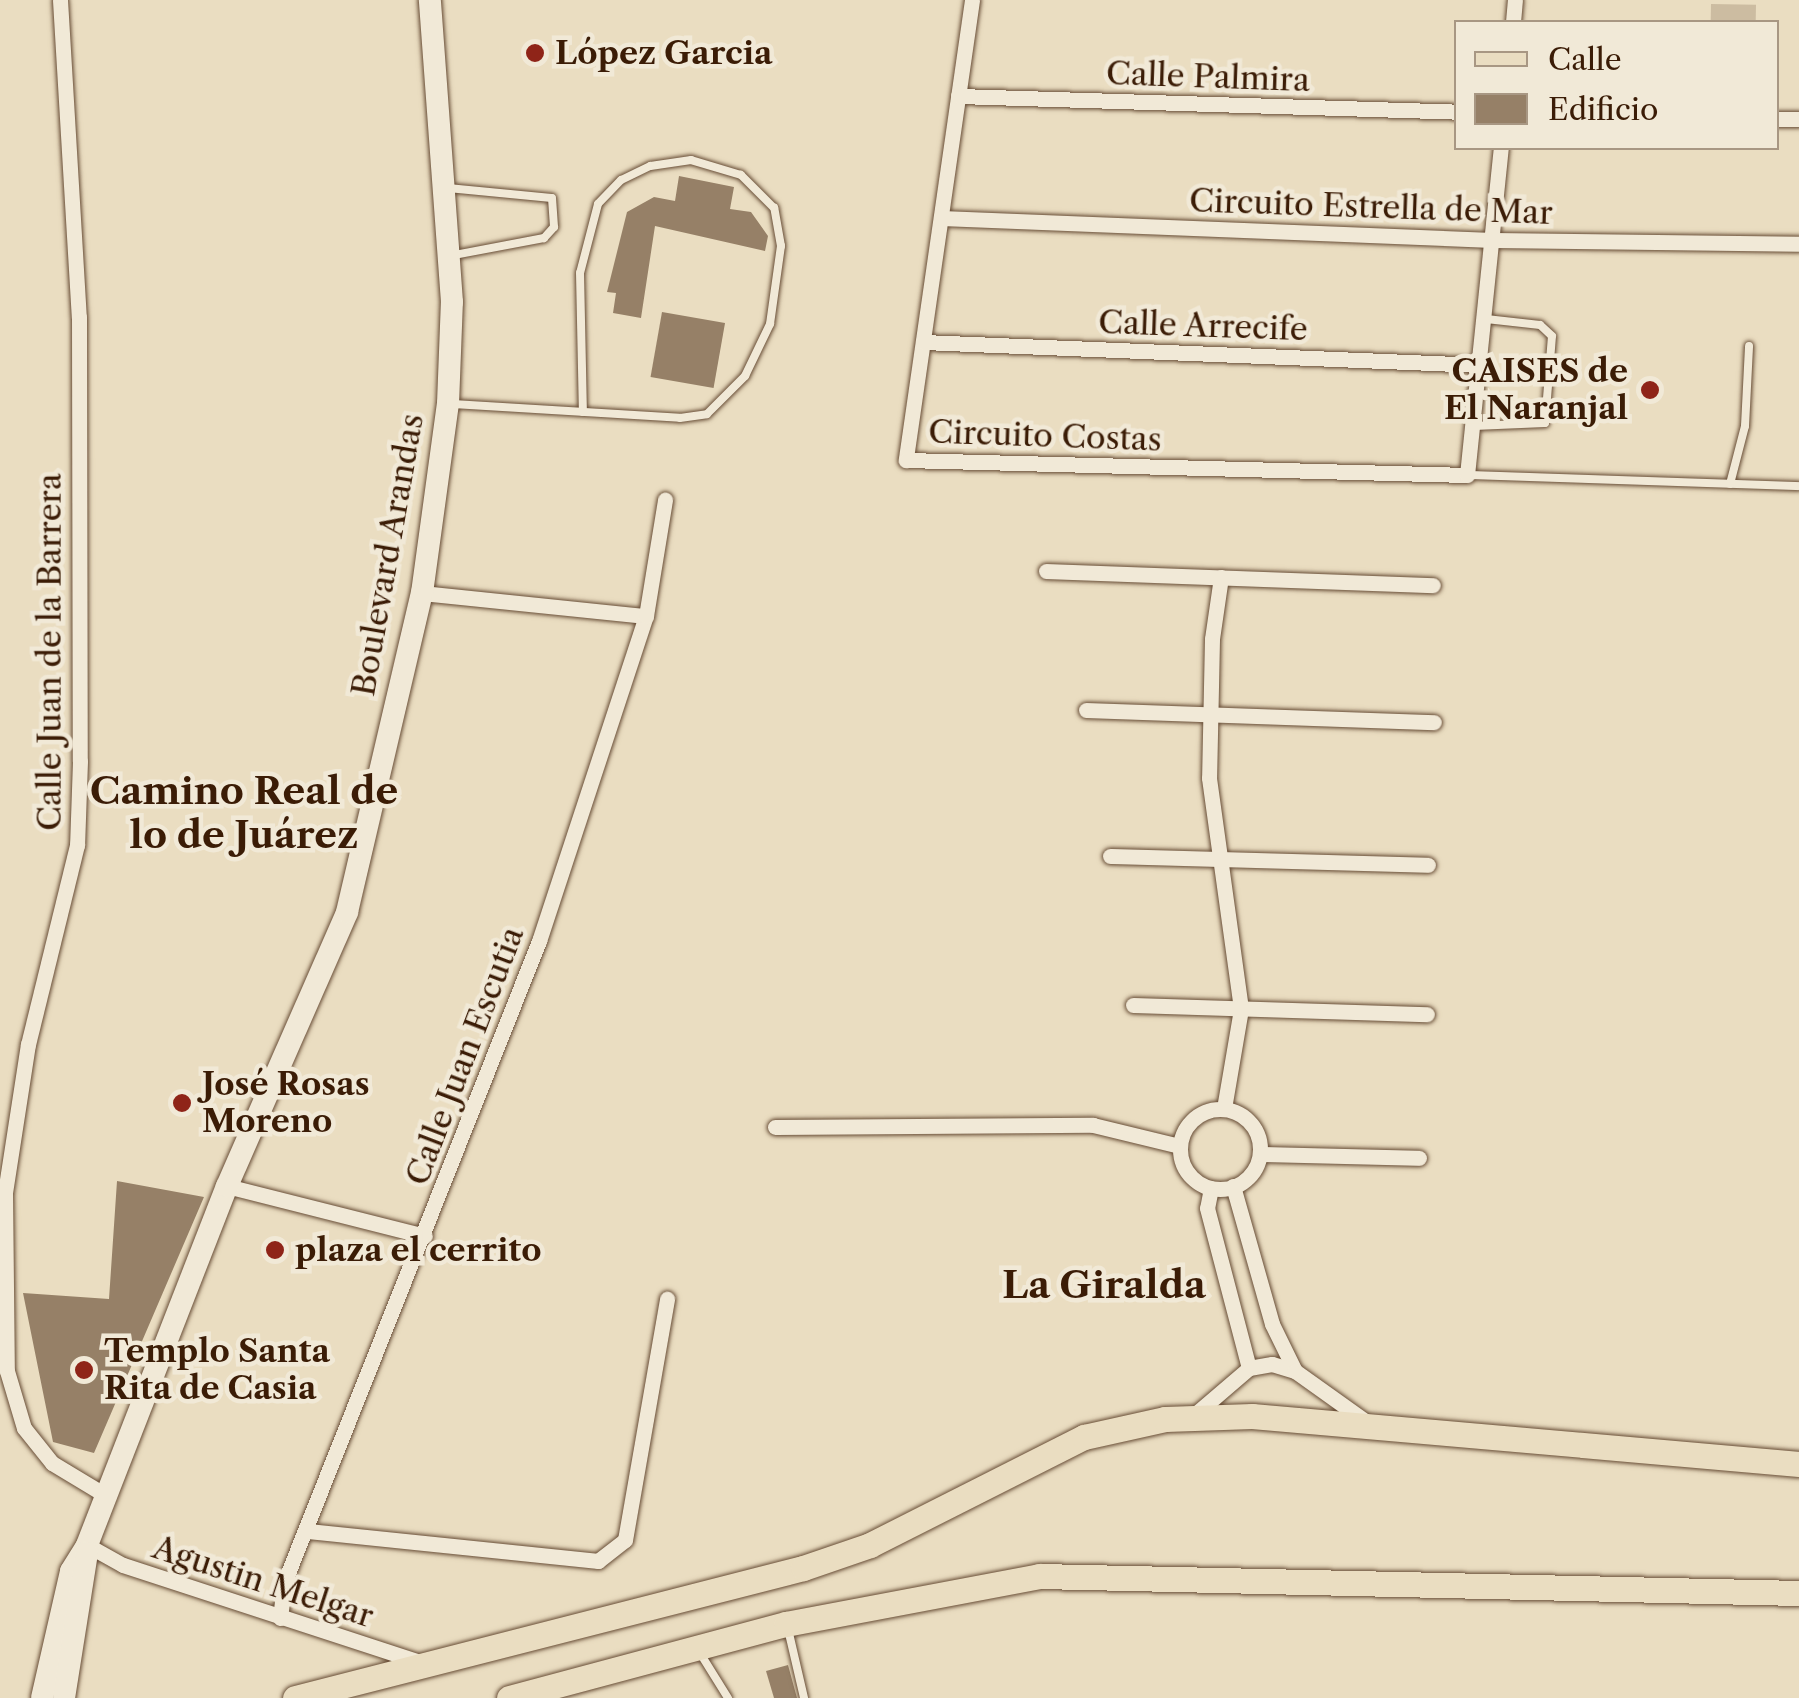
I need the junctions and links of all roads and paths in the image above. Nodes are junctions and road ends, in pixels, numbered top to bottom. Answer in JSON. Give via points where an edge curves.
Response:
{"nodes":[{"id":1,"x":60,"y":0,"type":"edge"},
{"id":2,"x":430,"y":0,"type":"edge"},
{"id":3,"x":972,"y":0,"type":"edge"},
{"id":4,"x":958,"y":96,"type":"junction"},
{"id":5,"x":1454,"y":112,"type":"edge"},
{"id":6,"x":1502,"y":150,"type":"edge"},
{"id":7,"x":444,"y":188,"type":"junction"},
{"id":8,"x":940,"y":218,"type":"junction"},
{"id":9,"x":1493,"y":240,"type":"junction"},
{"id":10,"x":1799,"y":244,"type":"edge"},
{"id":11,"x":448,"y":256,"type":"junction"},
{"id":12,"x":1486,"y":318,"type":"junction"},
{"id":13,"x":923,"y":342,"type":"junction"},
{"id":14,"x":1749,"y":346,"type":"dead end"},
{"id":15,"x":1482,"y":365,"type":"junction"},
{"id":16,"x":448,"y":404,"type":"junction"},
{"id":17,"x":583,"y":412,"type":"junction"},
{"id":18,"x":1474,"y":426,"type":"junction"},
{"id":19,"x":1467,"y":475,"type":"junction"},
{"id":20,"x":1730,"y":484,"type":"junction"},
{"id":21,"x":1799,"y":486,"type":"edge"},
{"id":22,"x":666,"y":500,"type":"dead end"},
{"id":23,"x":1046,"y":571,"type":"dead end"},
{"id":24,"x":1221,"y":577,"type":"junction"},
{"id":25,"x":1433,"y":585,"type":"dead end"},
{"id":26,"x":422,"y":592,"type":"junction"},
{"id":27,"x":646,"y":616,"type":"junction"},
{"id":28,"x":1086,"y":710,"type":"dead end"},
{"id":29,"x":1209,"y":714,"type":"junction"},
{"id":30,"x":1434,"y":722,"type":"dead end"},
{"id":31,"x":1110,"y":856,"type":"dead end"},
{"id":32,"x":1218,"y":860,"type":"junction"},
{"id":33,"x":1428,"y":865,"type":"dead end"},
{"id":34,"x":1133,"y":1005,"type":"dead end"},
{"id":35,"x":1241,"y":1009,"type":"junction"},
{"id":36,"x":1427,"y":1014,"type":"dead end"},
{"id":37,"x":1224,"y":1108,"type":"junction"},
{"id":38,"x":775,"y":1126,"type":"dead end"},
{"id":39,"x":1180,"y":1146,"type":"junction"},
{"id":40,"x":1260,"y":1154,"type":"junction"},
{"id":41,"x":1419,"y":1158,"type":"dead end"},
{"id":42,"x":226,"y":1186,"type":"junction"},
{"id":43,"x":1234,"y":1186,"type":"junction"},
{"id":44,"x":1212,"y":1188,"type":"junction"},
{"id":45,"x":425,"y":1236,"type":"junction"},
{"id":46,"x":667,"y":1299,"type":"dead end"},
{"id":47,"x":1249,"y":1368,"type":"junction"},
{"id":48,"x":1295,"y":1371,"type":"junction"},
{"id":49,"x":1193,"y":1416,"type":"junction"},
{"id":50,"x":1378,"y":1430,"type":"junction"},
{"id":51,"x":1799,"y":1464,"type":"edge"},
{"id":52,"x":105,"y":1495,"type":"junction"},
{"id":53,"x":308,"y":1531,"type":"junction"},
{"id":54,"x":88,"y":1545,"type":"junction"},
{"id":55,"x":1799,"y":1593,"type":"edge"},
{"id":56,"x":280,"y":1618,"type":"junction"},
{"id":57,"x":786,"y":1624,"type":"junction"},
{"id":58,"x":696,"y":1644,"type":"junction"},
{"id":59,"x":425,"y":1664,"type":"junction"},
{"id":60,"x":42,"y":1698,"type":"edge"},
{"id":61,"x":64,"y":1698,"type":"edge"},
{"id":62,"x":296,"y":1698,"type":"edge"},
{"id":63,"x":510,"y":1698,"type":"edge"},
{"id":64,"x":728,"y":1698,"type":"edge"},
{"id":65,"x":804,"y":1698,"type":"edge"}],
"edges":[{"from":1,"to":52,"type":"street","name":"Calle Juan de la Barrera","via":[[79,317],[77,845],[28,1044],[6,1192],[7,1371],[24,1428],[52,1464]]},
{"from":2,"to":7,"type":"main road","name":"Boulevard Arandas"},
{"from":3,"to":4,"type":"street","name":"Circuito Costas"},
{"from":4,"to":5,"type":"street","name":"Calle Palmira"},
{"from":4,"to":8,"type":"street","name":"Circuito Costas"},
{"from":6,"to":9,"type":"street"},
{"from":7,"to":11,"type":"main road","name":"Boulevard Arandas"},
{"from":7,"to":11,"type":"lane","via":[[552,198],[554,226],[544,238]]},
{"from":8,"to":9,"type":"street","name":"Circuito Estrella de Mar"},
{"from":8,"to":13,"type":"street","name":"Circuito Costas"},
{"from":9,"to":10,"type":"street","name":"Circuito Estrella de Mar"},
{"from":9,"to":12,"type":"street"},
{"from":11,"to":16,"type":"main road","name":"Boulevard Arandas"},
{"from":12,"to":15,"type":"street"},
{"from":12,"to":18,"type":"lane","via":[[1540,325],[1552,336],[1545,423]]},
{"from":13,"to":15,"type":"street","name":"Calle Arrecife"},
{"from":13,"to":19,"type":"street","name":"Circuito Costas","via":[[906,460]]},
{"from":14,"to":20,"type":"lane","via":[[1745,426]]},
{"from":15,"to":18,"type":"street"},
{"from":16,"to":17,"type":"lane"},
{"from":16,"to":26,"type":"main road","name":"Boulevard Arandas"},
{"from":17,"to":17,"type":"lane","via":[[706,414],[745,376],[770,324],[780,246],[774,208],[741,175],[691,160],[650,166],[621,180],[598,204],[580,273]]},
{"from":18,"to":19,"type":"street"},
{"from":19,"to":20,"type":"lane"},
{"from":20,"to":21,"type":"lane"},
{"from":22,"to":27,"type":"street","name":"Calle Juan Escutia"},
{"from":23,"to":24,"type":"street"},
{"from":24,"to":25,"type":"street"},
{"from":24,"to":29,"type":"street"},
{"from":26,"to":27,"type":"street"},
{"from":26,"to":42,"type":"main road","name":"Boulevard Arandas","via":[[347,912]]},
{"from":27,"to":45,"type":"street","name":"Calle Juan Escutia","via":[[539,942]]},
{"from":28,"to":29,"type":"street"},
{"from":29,"to":30,"type":"street"},
{"from":29,"to":32,"type":"street"},
{"from":31,"to":32,"type":"street"},
{"from":32,"to":33,"type":"street"},
{"from":32,"to":35,"type":"street"},
{"from":34,"to":35,"type":"street"},
{"from":35,"to":36,"type":"street"},
{"from":35,"to":37,"type":"street"},
{"from":37,"to":39,"type":"street","via":[[1199,1114]]},
{"from":37,"to":40,"type":"street","via":[[1250,1122]]},
{"from":38,"to":39,"type":"street","via":[[1092,1126]]},
{"from":39,"to":44,"type":"street","via":[[1183,1165]]},
{"from":40,"to":41,"type":"street"},
{"from":40,"to":43,"type":"street","via":[[1246,1180]]},
{"from":42,"to":45,"type":"street"},
{"from":42,"to":52,"type":"main road","name":"Boulevard Arandas"},
{"from":43,"to":44,"type":"street"},
{"from":43,"to":48,"type":"street","via":[[1272,1324]]},
{"from":44,"to":47,"type":"street","via":[[1207,1208]]},
{"from":45,"to":53,"type":"street","name":"Calle Juan Escutia"},
{"from":46,"to":53,"type":"street","via":[[625,1540],[598,1561]]},
{"from":47,"to":48,"type":"street","via":[[1272,1364]]},
{"from":47,"to":49,"type":"street"},
{"from":48,"to":50,"type":"street"},
{"from":49,"to":50,"type":"main road"},
{"from":49,"to":59,"type":"main road","via":[[1084,1437],[870,1545],[802,1568]]},
{"from":50,"to":51,"type":"main road"},
{"from":52,"to":54,"type":"main road","name":"Boulevard Arandas"},
{"from":53,"to":56,"type":"street","name":"Calle Juan Escutia","via":[[284,1583]]},
{"from":54,"to":56,"type":"street","name":"Agustin Melgar","via":[[123,1565]]},
{"from":54,"to":60,"type":"main road","name":"Boulevard Arandas","via":[[71,1570]]},
{"from":54,"to":61,"type":"main road","name":"Boulevard Arandas"},
{"from":55,"to":57,"type":"main road","via":[[1039,1576]]},
{"from":56,"to":59,"type":"street","name":"Agustin Melgar"},
{"from":57,"to":58,"type":"main road"},
{"from":57,"to":65,"type":"lane"},
{"from":58,"to":63,"type":"main road"},
{"from":58,"to":64,"type":"lane"},
{"from":59,"to":62,"type":"main road"}]}
